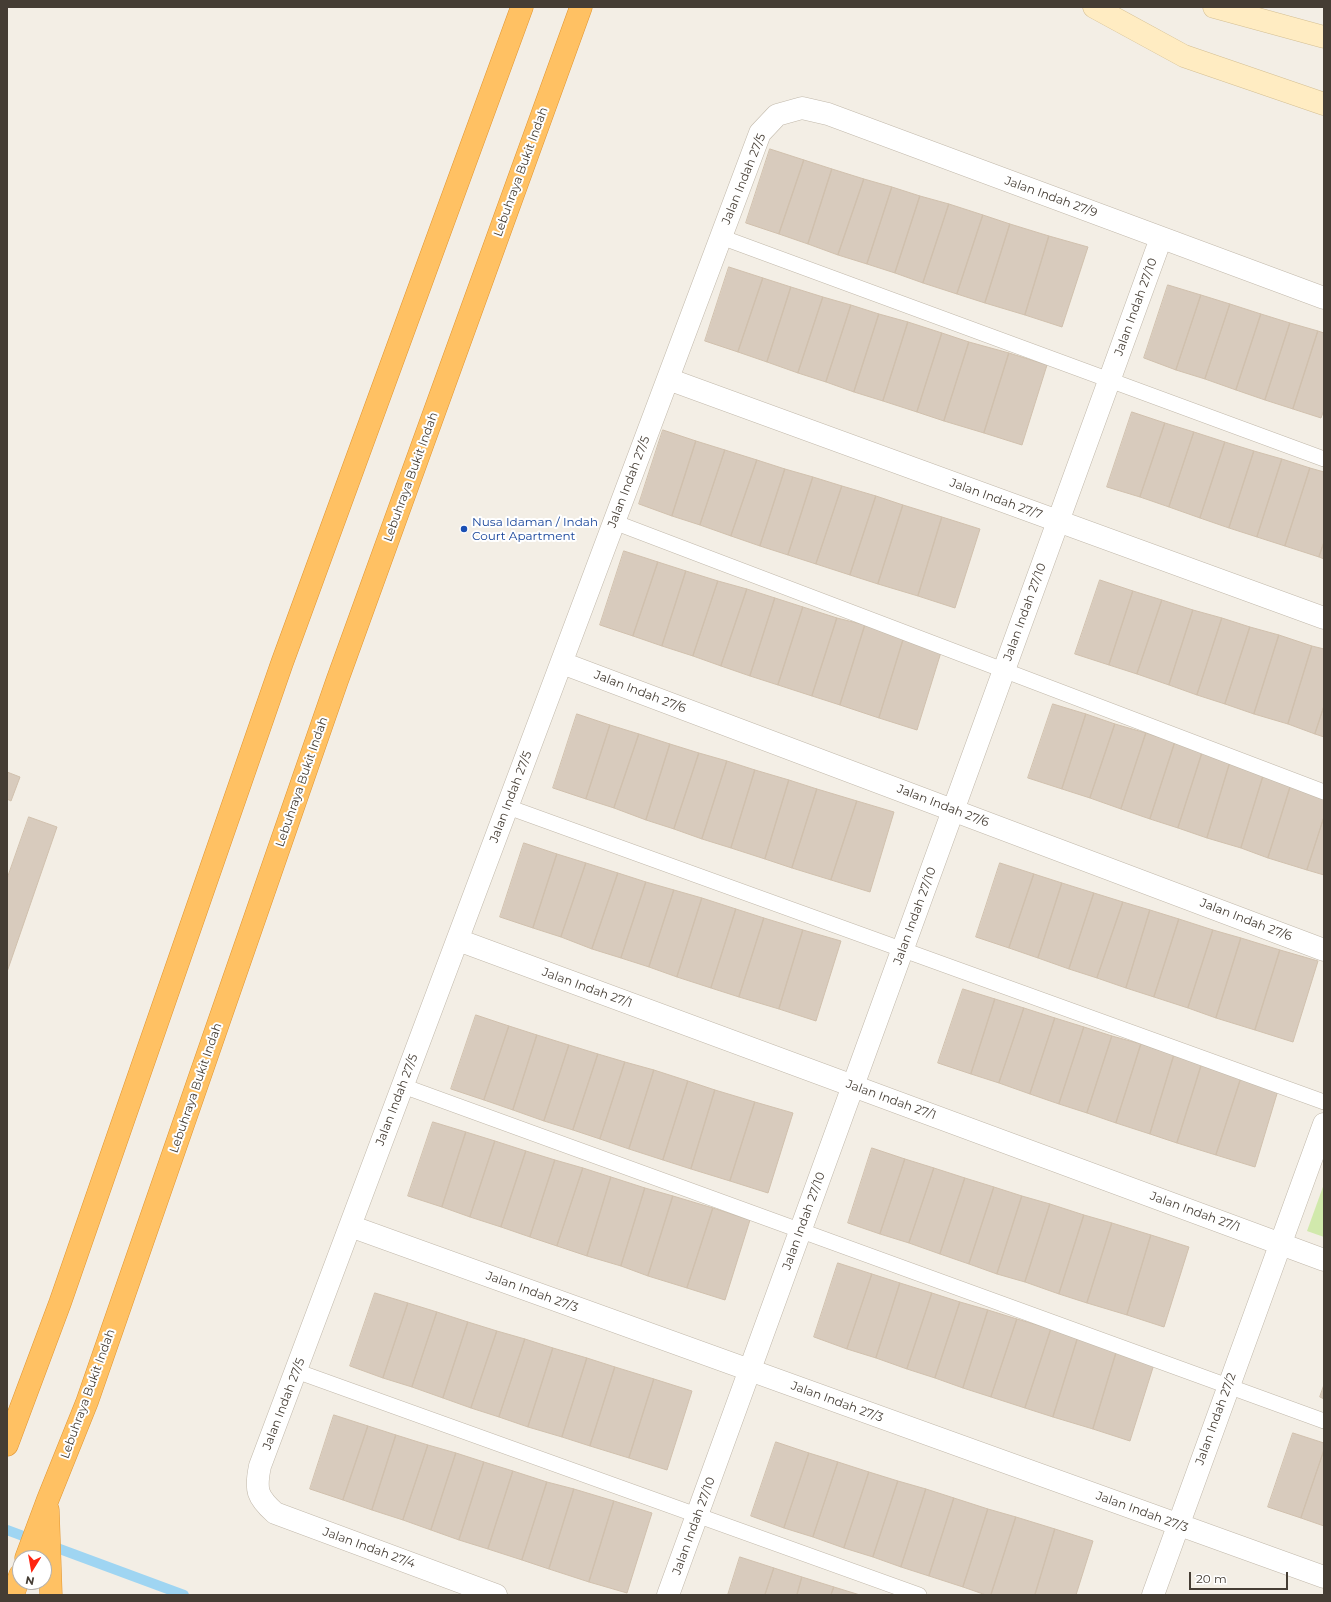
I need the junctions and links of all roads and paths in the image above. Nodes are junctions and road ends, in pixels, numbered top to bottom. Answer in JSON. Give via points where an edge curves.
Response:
{"nodes":[{"id":1,"x":522,"y":7,"type":"edge"},
{"id":2,"x":581,"y":7,"type":"edge"},
{"id":3,"x":1094,"y":7,"type":"edge"},
{"id":4,"x":1214,"y":7,"type":"edge"},
{"id":5,"x":1324,"y":37,"type":"edge"},
{"id":6,"x":1324,"y":104,"type":"edge"},
{"id":7,"x":777,"y":115,"type":"joint"},
{"id":8,"x":721,"y":237,"type":"junction"},
{"id":9,"x":1161,"y":238,"type":"junction"},
{"id":10,"x":1324,"y":298,"type":"edge"},
{"id":11,"x":668,"y":379,"type":"junction"},
{"id":12,"x":1109,"y":380,"type":"junction"},
{"id":13,"x":1324,"y":459,"type":"edge"},
{"id":14,"x":1058,"y":521,"type":"junction"},
{"id":15,"x":614,"y":522,"type":"junction"},
{"id":16,"x":1324,"y":618,"type":"edge"},
{"id":17,"x":562,"y":663,"type":"junction"},
{"id":18,"x":1004,"y":670,"type":"junction"},
{"id":19,"x":1324,"y":792,"type":"edge"},
{"id":20,"x":508,"y":807,"type":"junction"},
{"id":21,"x":953,"y":810,"type":"junction"},
{"id":22,"x":458,"y":940,"type":"junction"},
{"id":23,"x":902,"y":950,"type":"junction"},
{"id":24,"x":1324,"y":950,"type":"edge"},
{"id":25,"x":403,"y":1086,"type":"junction"},
{"id":26,"x":853,"y":1086,"type":"junction"},
{"id":27,"x":1324,"y":1102,"type":"edge"},
{"id":28,"x":1324,"y":1124,"type":"edge"},
{"id":29,"x":350,"y":1226,"type":"junction"},
{"id":30,"x":800,"y":1231,"type":"junction"},
{"id":31,"x":1280,"y":1244,"type":"junction"},
{"id":32,"x":1324,"y":1260,"type":"edge"},
{"id":33,"x":750,"y":1370,"type":"junction"},
{"id":34,"x":296,"y":1371,"type":"junction"},
{"id":35,"x":1228,"y":1386,"type":"junction"},
{"id":36,"x":1324,"y":1420,"type":"edge"},
{"id":37,"x":7,"y":1445,"type":"edge"},
{"id":38,"x":256,"y":1485,"type":"joint"},
{"id":39,"x":48,"y":1499,"type":"junction"},
{"id":40,"x":697,"y":1515,"type":"junction"},
{"id":41,"x":1178,"y":1526,"type":"junction"},
{"id":42,"x":29,"y":1550,"type":"edge"},
{"id":43,"x":1324,"y":1577,"type":"edge"},
{"id":44,"x":51,"y":1595,"type":"edge"},
{"id":45,"x":496,"y":1595,"type":"edge"},
{"id":46,"x":668,"y":1595,"type":"edge"},
{"id":47,"x":919,"y":1595,"type":"edge"},
{"id":48,"x":1153,"y":1595,"type":"edge"}],
"edges":[{"from":1,"to":37,"type":"highway","via":[[282,663],[60,1303]]},
{"from":2,"to":39,"type":"highway","name":"Lebuhraya Bukit Indah","via":[[337,681],[87,1402]]},
{"from":3,"to":6,"type":"main road","via":[[1184,56]]},
{"from":4,"to":5,"type":"main road"},
{"from":7,"to":8,"type":"street","name":"Jalan Indah 27/5","via":[[760,133]]},
{"from":7,"to":9,"type":"street","name":"Jalan Indah 27/9","via":[[802,108],[828,114]]},
{"from":8,"to":11,"type":"street","name":"Jalan Indah 27/5"},
{"from":8,"to":12,"type":"lane"},
{"from":9,"to":10,"type":"street","name":"Jalan Indah 27/9"},
{"from":9,"to":12,"type":"street","name":"Jalan Indah 27/10"},
{"from":11,"to":14,"type":"street","name":"Jalan Indah 27/7"},
{"from":11,"to":15,"type":"street","name":"Jalan Indah 27/5"},
{"from":12,"to":13,"type":"lane"},
{"from":12,"to":14,"type":"street","name":"Jalan Indah 27/10"},
{"from":14,"to":16,"type":"street","name":"Jalan Indah 27/7"},
{"from":14,"to":18,"type":"street","name":"Jalan Indah 27/10"},
{"from":15,"to":17,"type":"street","name":"Jalan Indah 27/5"},
{"from":15,"to":18,"type":"lane"},
{"from":17,"to":20,"type":"street","name":"Jalan Indah 27/5"},
{"from":17,"to":21,"type":"street","name":"Jalan Indah 27/6"},
{"from":18,"to":19,"type":"lane"},
{"from":18,"to":21,"type":"street","name":"Jalan Indah 27/10"},
{"from":20,"to":22,"type":"street","name":"Jalan Indah 27/5"},
{"from":20,"to":23,"type":"lane"},
{"from":21,"to":23,"type":"street","name":"Jalan Indah 27/10"},
{"from":21,"to":24,"type":"street","name":"Jalan Indah 27/6"},
{"from":22,"to":25,"type":"street","name":"Jalan Indah 27/5"},
{"from":22,"to":26,"type":"street","name":"Jalan Indah 27/1"},
{"from":23,"to":26,"type":"street","name":"Jalan Indah 27/10"},
{"from":23,"to":27,"type":"lane"},
{"from":25,"to":29,"type":"street","name":"Jalan Indah 27/5"},
{"from":25,"to":30,"type":"lane"},
{"from":26,"to":30,"type":"street","name":"Jalan Indah 27/10"},
{"from":26,"to":31,"type":"street","name":"Jalan Indah 27/1"},
{"from":28,"to":31,"type":"street","name":"Jalan Indah 27/2"},
{"from":29,"to":33,"type":"street","name":"Jalan Indah 27/3"},
{"from":29,"to":34,"type":"street","name":"Jalan Indah 27/5"},
{"from":30,"to":33,"type":"street","name":"Jalan Indah 27/10"},
{"from":30,"to":35,"type":"lane"},
{"from":31,"to":32,"type":"street","name":"Jalan Indah 27/1"},
{"from":31,"to":35,"type":"street","name":"Jalan Indah 27/2"},
{"from":33,"to":40,"type":"street","name":"Jalan Indah 27/10"},
{"from":33,"to":41,"type":"street","name":"Jalan Indah 27/3"},
{"from":34,"to":38,"type":"street","name":"Jalan Indah 27/5","via":[[260,1466]]},
{"from":34,"to":40,"type":"lane"},
{"from":35,"to":36,"type":"lane"},
{"from":35,"to":41,"type":"street","name":"Jalan Indah 27/2"},
{"from":38,"to":45,"type":"street","name":"Jalan Indah 27/4","via":[[264,1503],[275,1513]]},
{"from":39,"to":42,"type":"highway","name":"Lebuhraya Bukit Indah"},
{"from":39,"to":44,"type":"highway"},
{"from":40,"to":46,"type":"street","name":"Jalan Indah 27/10"},
{"from":40,"to":47,"type":"lane"},
{"from":41,"to":43,"type":"street","name":"Jalan Indah 27/3"},
{"from":41,"to":48,"type":"street","name":"Jalan Indah 27/2"}]}
